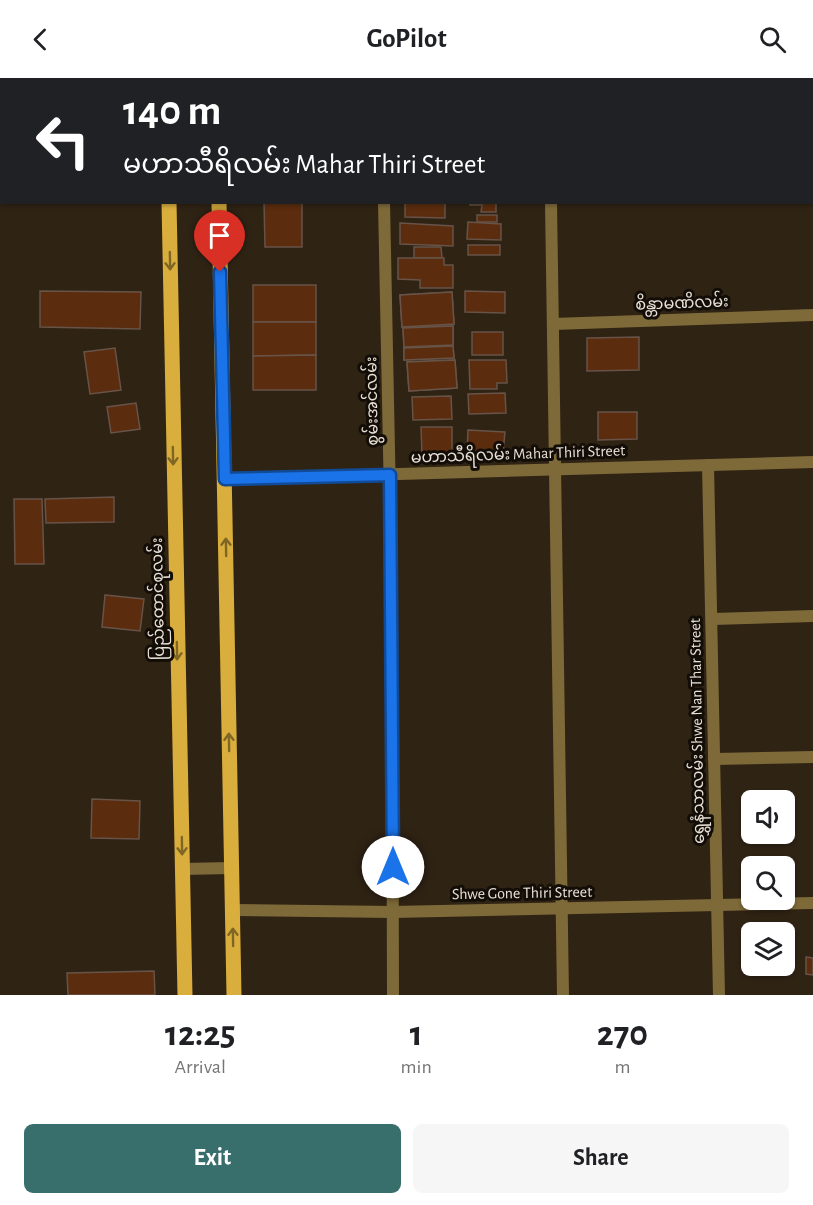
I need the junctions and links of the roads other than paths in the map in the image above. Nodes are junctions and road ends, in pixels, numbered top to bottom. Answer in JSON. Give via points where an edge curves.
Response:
{"nodes":[{"id":1,"x":169,"y":204,"type":"edge"},
{"id":2,"x":219,"y":204,"type":"edge"},
{"id":3,"x":384,"y":204,"type":"edge"},
{"id":4,"x":551,"y":204,"type":"edge"},
{"id":5,"x":813,"y":315,"type":"edge"},
{"id":6,"x":553,"y":324,"type":"junction"},
{"id":7,"x":813,"y":462,"type":"edge"},
{"id":8,"x":708,"y":465,"type":"junction"},
{"id":9,"x":555,"y":470,"type":"junction"},
{"id":10,"x":390,"y":475,"type":"junction"},
{"id":11,"x":225,"y":479,"type":"junction"},
{"id":12,"x":813,"y":616,"type":"edge"},
{"id":13,"x":712,"y":619,"type":"junction"},
{"id":14,"x":813,"y":757,"type":"edge"},
{"id":15,"x":714,"y":759,"type":"junction"},
{"id":16,"x":232,"y":868,"type":"junction"},
{"id":17,"x":182,"y":869,"type":"junction"},
{"id":18,"x":813,"y":903,"type":"edge"},
{"id":19,"x":718,"y":905,"type":"junction"},
{"id":20,"x":562,"y":908,"type":"junction"},
{"id":21,"x":232,"y":910,"type":"junction"},
{"id":22,"x":393,"y":912,"type":"junction"},
{"id":23,"x":185,"y":995,"type":"edge"},
{"id":24,"x":234,"y":995,"type":"edge"},
{"id":25,"x":393,"y":995,"type":"edge"},
{"id":26,"x":563,"y":995,"type":"edge"},
{"id":27,"x":719,"y":995,"type":"edge"}],
"edges":[{"from":1,"to":17,"type":"main road","name":"ပြည်ထောင်စုလမ်း","one_way":true},
{"from":2,"to":11,"type":"main road"},
{"from":3,"to":10,"type":"street","name":"စွမ်းအင်လမ်း"},
{"from":4,"to":6,"type":"street"},
{"from":5,"to":6,"type":"street","name":"စိန္တာမဏိလမ်း"},
{"from":6,"to":9,"type":"street"},
{"from":7,"to":8,"type":"street","name":"မဟာသီရိလမ်း Mahar Thiri Street"},
{"from":8,"to":9,"type":"street","name":"မဟာသီရိလမ်း Mahar Thiri Street"},
{"from":8,"to":13,"type":"street","name":"ရွှေနံသာလမ်း Shwe Nan Thar Street"},
{"from":9,"to":10,"type":"street","name":"မဟာသီရိလမ်း Mahar Thiri Street"},
{"from":9,"to":20,"type":"street"},
{"from":10,"to":11,"type":"street","name":"မဟာသီရိလမ်း Mahar Thiri Street"},
{"from":10,"to":22,"type":"street","name":"စွမ်းအင်လမ်း"},
{"from":16,"to":11,"type":"main road","one_way":true},
{"from":12,"to":13,"type":"street"},
{"from":13,"to":15,"type":"street","name":"ရွှေနံသာလမ်း Shwe Nan Thar Street"},
{"from":14,"to":15,"type":"street"},
{"from":15,"to":19,"type":"street","name":"ရွှေနံသာလမ်း Shwe Nan Thar Street"},
{"from":16,"to":17,"type":"street"},
{"from":16,"to":21,"type":"main road"},
{"from":17,"to":23,"type":"main road","name":"ပြည်ထောင်စုလမ်း"},
{"from":18,"to":19,"type":"street","name":"Shwe Gone Thiri Street"},
{"from":19,"to":20,"type":"street","name":"Shwe Gone Thiri Street"},
{"from":19,"to":27,"type":"street","name":"ရွှေနံသာလမ်း Shwe Nan Thar Street"},
{"from":20,"to":22,"type":"street","name":"Shwe Gone Thiri Street"},
{"from":20,"to":26,"type":"street"},
{"from":21,"to":22,"type":"street","name":"Shwe Gone Thiri Street"},
{"from":24,"to":21,"type":"main road","one_way":true},
{"from":22,"to":25,"type":"street","name":"စွမ်းအင်လမ်း"}]}
